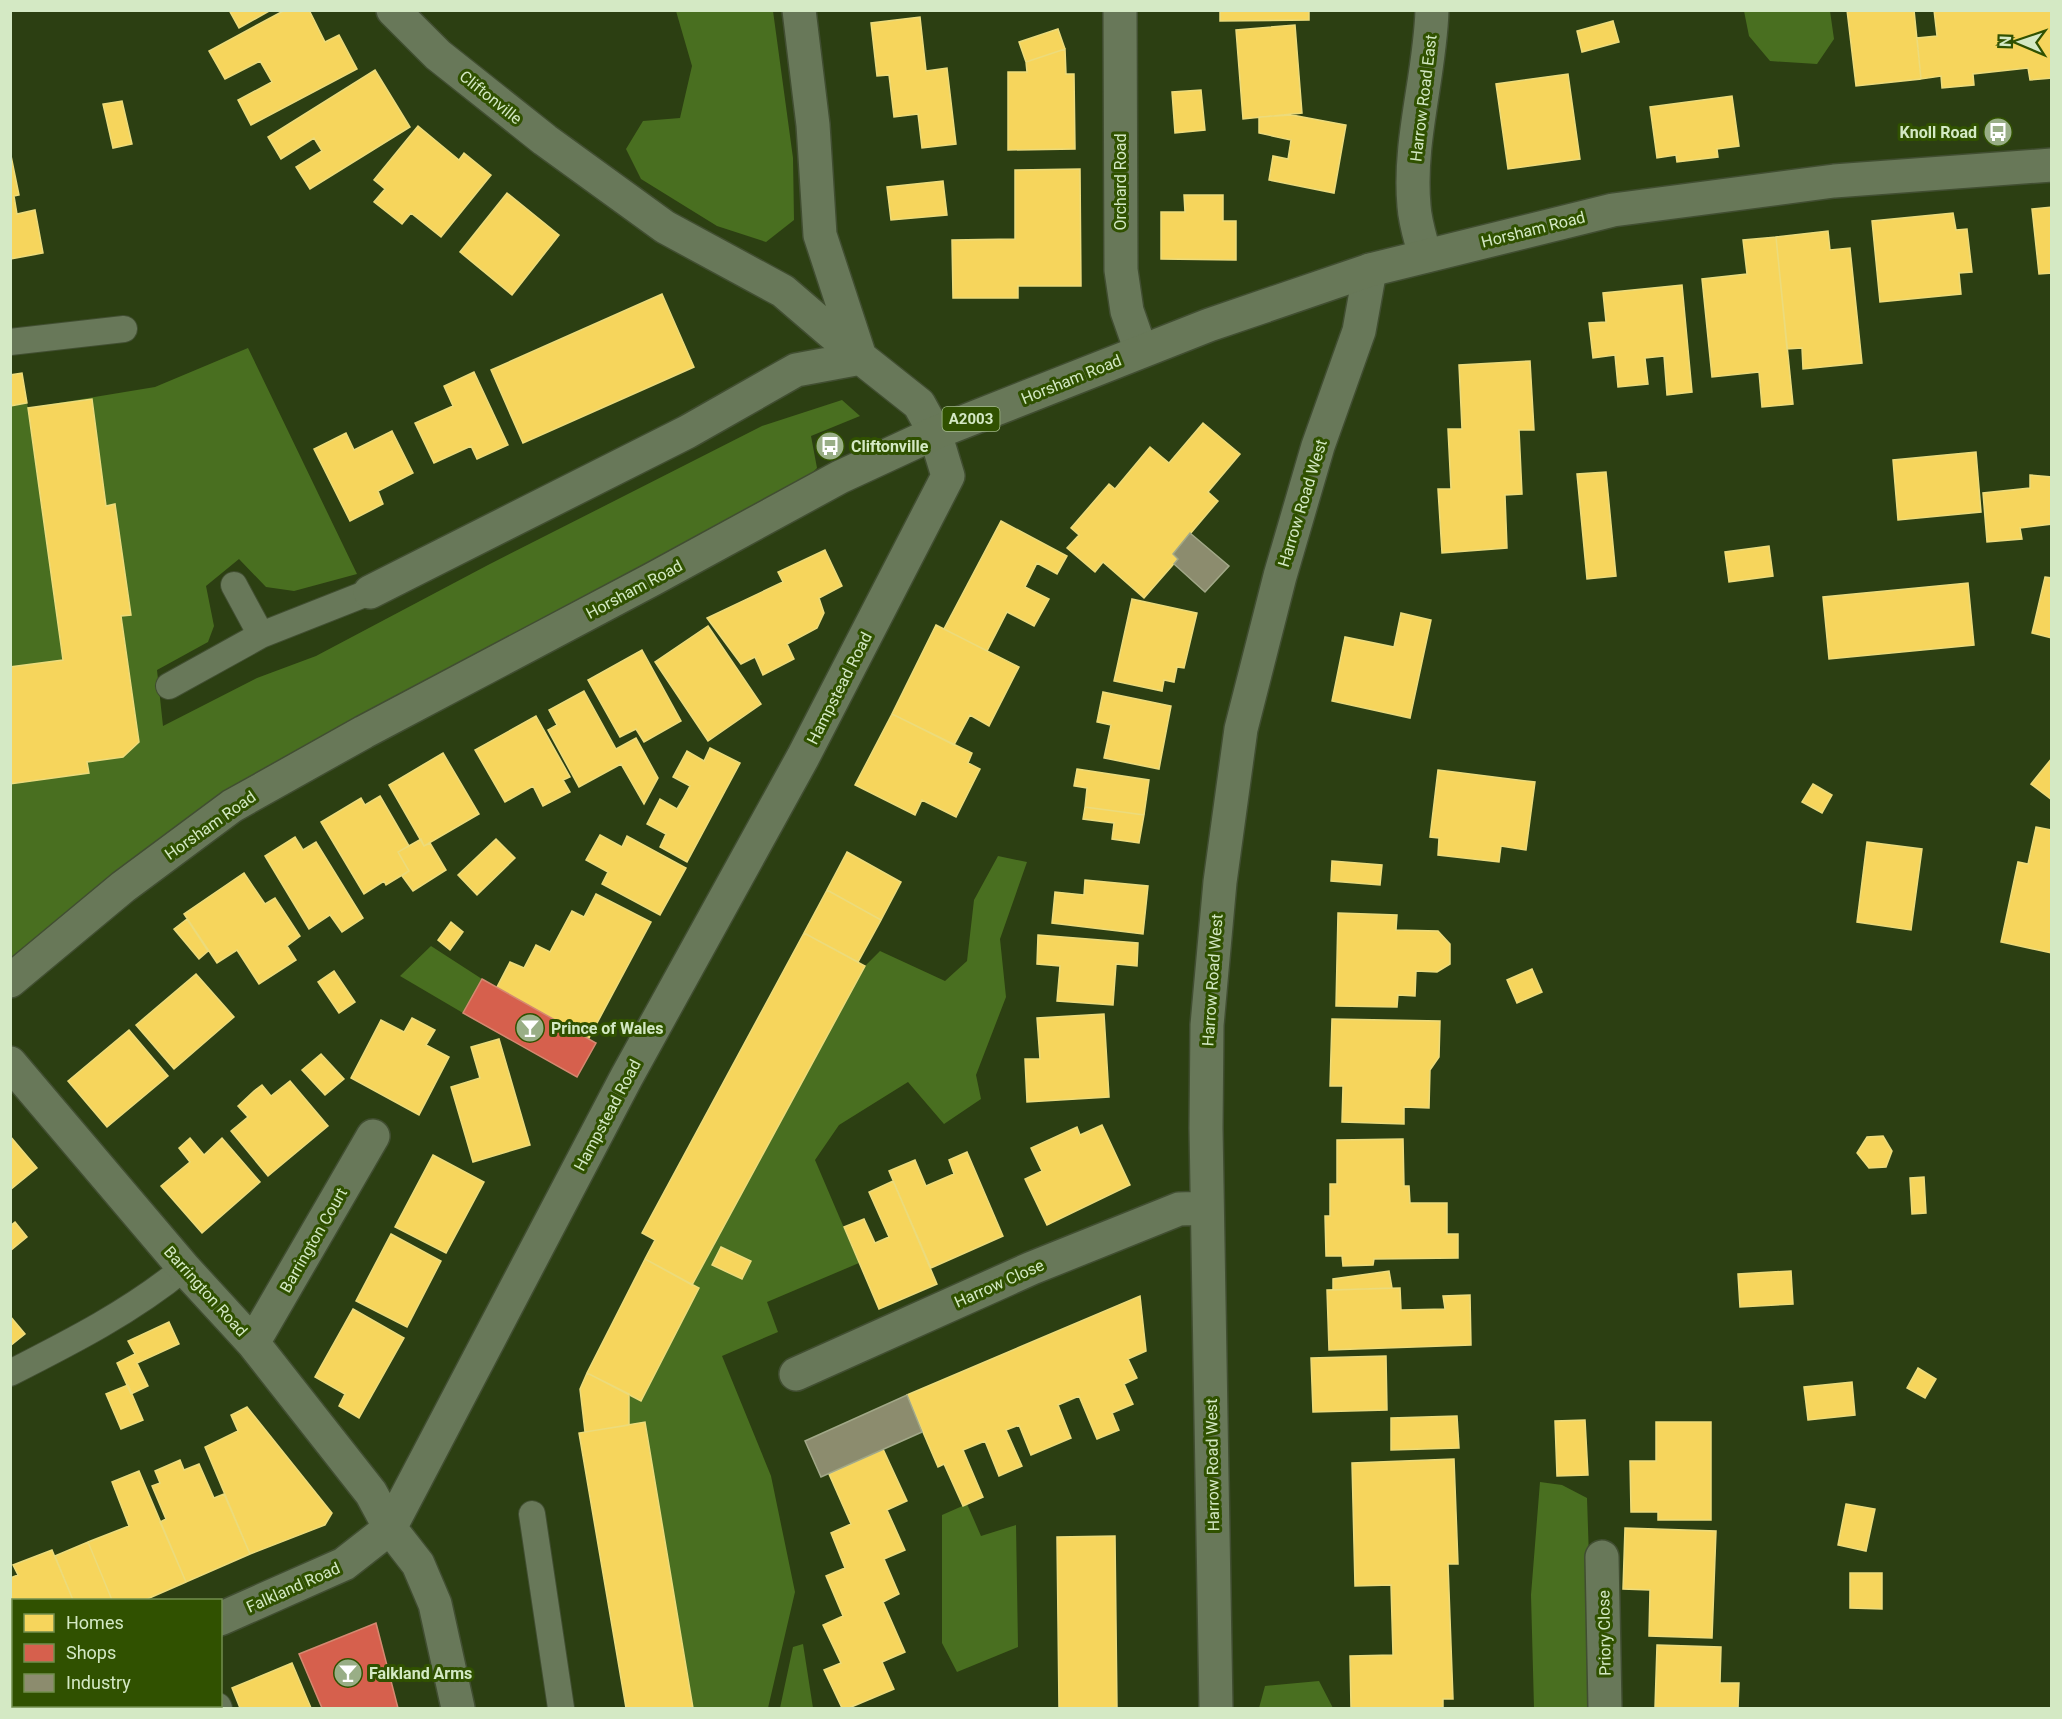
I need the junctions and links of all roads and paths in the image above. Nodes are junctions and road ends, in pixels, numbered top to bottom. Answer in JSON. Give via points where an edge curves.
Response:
{"nodes":[{"id":1,"x":393,"y":10,"type":"edge"},
{"id":2,"x":799,"y":10,"type":"edge"},
{"id":3,"x":1120,"y":10,"type":"edge"},
{"id":4,"x":1432,"y":10,"type":"edge"},
{"id":5,"x":2052,"y":165,"type":"edge"},
{"id":6,"x":1425,"y":256,"type":"junction"},
{"id":7,"x":1370,"y":270,"type":"junction"},
{"id":8,"x":124,"y":329,"type":"dead end"},
{"id":9,"x":10,"y":342,"type":"edge"},
{"id":10,"x":1141,"y":351,"type":"junction"},
{"id":11,"x":861,"y":358,"type":"junction"},
{"id":12,"x":935,"y":433,"type":"junction"},
{"id":13,"x":234,"y":585,"type":"dead end"},
{"id":14,"x":370,"y":592,"type":"joint"},
{"id":15,"x":261,"y":635,"type":"junction"},
{"id":16,"x":169,"y":686,"type":"dead end"},
{"id":17,"x":10,"y":981,"type":"edge"},
{"id":18,"x":10,"y":1063,"type":"edge"},
{"id":19,"x":373,"y":1136,"type":"dead end"},
{"id":20,"x":1207,"y":1208,"type":"junction"},
{"id":21,"x":184,"y":1268,"type":"junction"},
{"id":22,"x":253,"y":1343,"type":"junction"},
{"id":23,"x":10,"y":1372,"type":"edge"},
{"id":24,"x":796,"y":1374,"type":"dead end"},
{"id":25,"x":532,"y":1514,"type":"dead end"},
{"id":26,"x":390,"y":1528,"type":"junction"},
{"id":27,"x":1602,"y":1557,"type":"dead end"},
{"id":28,"x":222,"y":1618,"type":"edge"},
{"id":29,"x":458,"y":1708,"type":"edge"},
{"id":30,"x":561,"y":1708,"type":"edge"},
{"id":31,"x":1216,"y":1708,"type":"edge"},
{"id":32,"x":1605,"y":1708,"type":"edge"}],
"edges":[{"from":1,"to":11,"type":"street","name":"Cliftonville","via":[[438,55],[544,140],[665,227],[783,291]]},
{"from":2,"to":11,"type":"street","via":[[813,125],[820,235]]},
{"from":3,"to":10,"type":"street","name":"Orchard Road","via":[[1121,270],[1127,311]]},
{"from":4,"to":6,"type":"street","name":"Harrow Road East","via":[[1414,154],[1414,208]]},
{"from":5,"to":6,"type":"main road","name":"Horsham Road","number":"A2003","via":[[1834,181],[1613,210]]},
{"from":6,"to":7,"type":"main road","name":"Horsham Road","number":"A2003"},
{"from":7,"to":10,"type":"main road","name":"Horsham Road","number":"A2003"},
{"from":7,"to":20,"type":"street","name":"Harrow Road West","via":[[1359,331],[1318,446],[1241,729],[1220,882],[1208,1024]]},
{"from":8,"to":9,"type":"lane"},
{"from":10,"to":12,"type":"main road","name":"Horsham Road","number":"A2003"},
{"from":11,"to":12,"type":"street","name":"Cliftonville","via":[[919,404]]},
{"from":11,"to":14,"type":"street","via":[[796,370],[687,432]]},
{"from":12,"to":17,"type":"main road","name":"Horsham Road","number":"A2003","via":[[840,477],[232,806],[123,887]]},
{"from":12,"to":26,"type":"street","name":"Hampstead Road","via":[[948,476],[803,757],[626,1078]]},
{"from":13,"to":15,"type":"lane"},
{"from":14,"to":15,"type":"lane"},
{"from":15,"to":16,"type":"lane"},
{"from":18,"to":21,"type":"street","name":"Barrington Road"},
{"from":19,"to":22,"type":"street","name":"Barrington Court"},
{"from":20,"to":24,"type":"street","name":"Harrow Close","via":[[1179,1209],[1032,1268]]},
{"from":20,"to":31,"type":"street","name":"Harrow Road West"},
{"from":21,"to":22,"type":"street","name":"Barrington Road"},
{"from":21,"to":23,"type":"lane","via":[[156,1292]]},
{"from":22,"to":26,"type":"street","name":"Barrington Road","via":[[371,1493]]},
{"from":25,"to":30,"type":"lane"},
{"from":26,"to":28,"type":"street","name":"Falkland Road","via":[[344,1564]]},
{"from":26,"to":29,"type":"street","via":[[418,1564],[435,1604]]},
{"from":27,"to":32,"type":"street","name":"Priory Close"}]}
